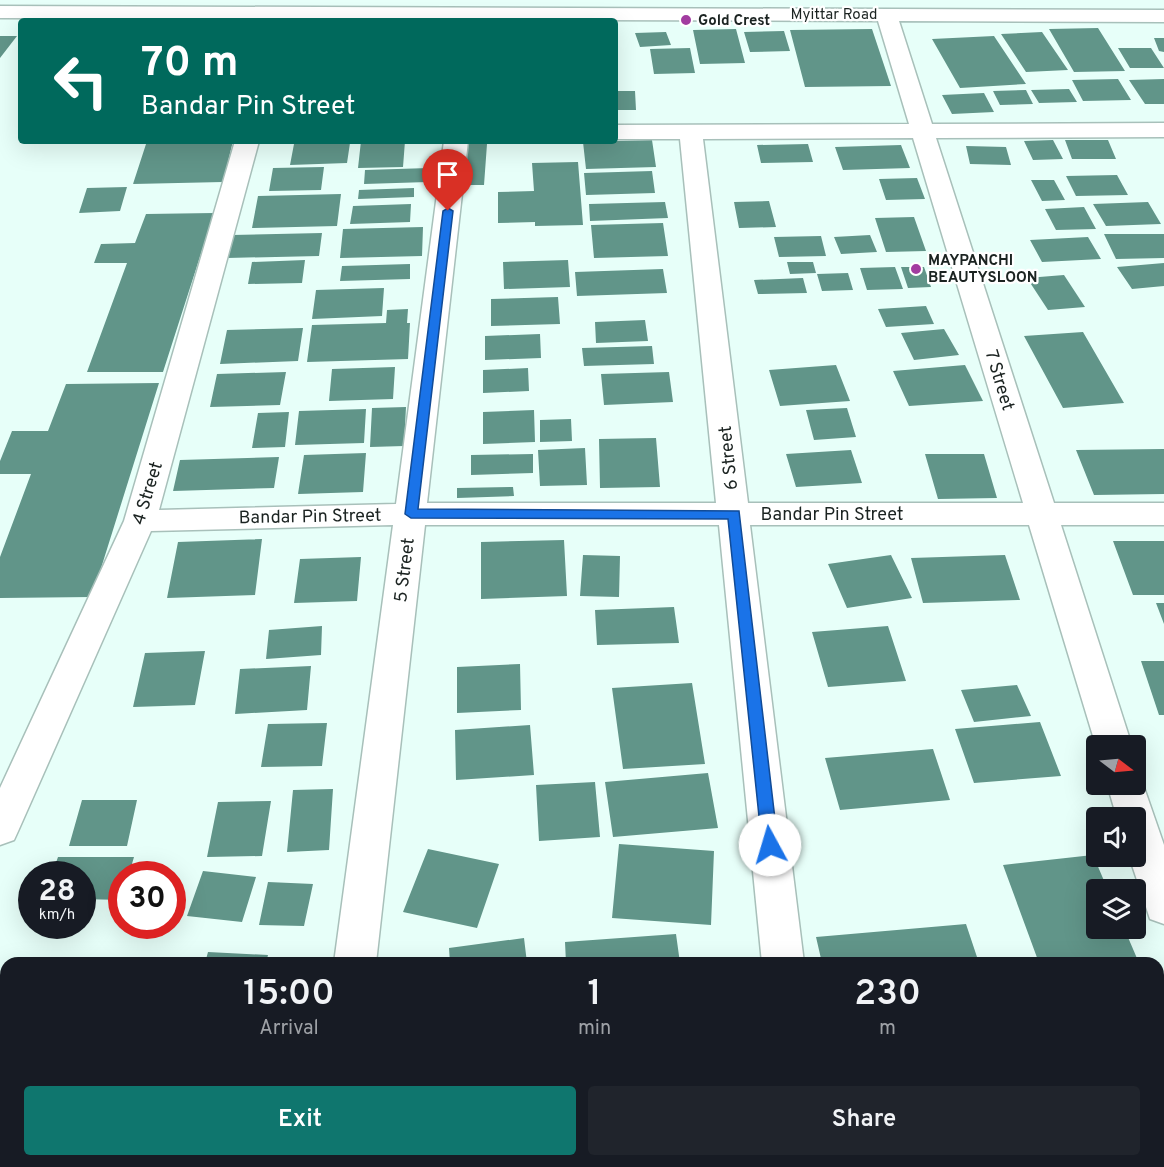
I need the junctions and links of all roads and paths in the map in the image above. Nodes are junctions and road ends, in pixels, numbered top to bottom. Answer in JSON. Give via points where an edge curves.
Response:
{"nodes":[{"id":1,"x":472,"y":11,"type":"edge"},
{"id":2,"x":0,"y":12,"type":"edge"},
{"id":3,"x":886,"y":14,"type":"junction"},
{"id":4,"x":1164,"y":16,"type":"edge"},
{"id":5,"x":282,"y":17,"type":"edge"},
{"id":6,"x":922,"y":131,"type":"junction"},
{"id":7,"x":618,"y":132,"type":"edge"},
{"id":8,"x":691,"y":132,"type":"junction"},
{"id":9,"x":1162,"y":134,"type":"edge"},
{"id":10,"x":246,"y":144,"type":"edge"},
{"id":11,"x":456,"y":144,"type":"edge"},
{"id":12,"x":411,"y":514,"type":"junction"},
{"id":13,"x":734,"y":514,"type":"junction"},
{"id":14,"x":1042,"y":514,"type":"junction"},
{"id":15,"x":1164,"y":514,"type":"edge"},
{"id":16,"x":140,"y":521,"type":"junction"},
{"id":17,"x":1111,"y":735,"type":"edge"},
{"id":18,"x":1129,"y":795,"type":"edge"},
{"id":19,"x":0,"y":829,"type":"edge"},
{"id":20,"x":1164,"y":907,"type":"edge"},
{"id":21,"x":356,"y":957,"type":"edge"},
{"id":22,"x":782,"y":957,"type":"edge"}],
"edges":[{"from":1,"to":3,"type":"street","name":"Myittar Road"},
{"from":1,"to":5,"type":"street","name":"Myittar Road"},
{"from":2,"to":5,"type":"street","name":"Myittar Road"},
{"from":3,"to":4,"type":"street","name":"Myittar Road"},
{"from":3,"to":6,"type":"street","name":"7 Street"},
{"from":6,"to":8,"type":"street"},
{"from":6,"to":9,"type":"street"},
{"from":6,"to":14,"type":"street","name":"7 Street"},
{"from":7,"to":8,"type":"street"},
{"from":8,"to":13,"type":"street","name":"6 Street"},
{"from":10,"to":16,"type":"street","name":"4 Street"},
{"from":11,"to":12,"type":"street","name":"5 Street"},
{"from":12,"to":13,"type":"street","name":"Bandar Pin Street"},
{"from":12,"to":16,"type":"street","name":"Bandar Pin Street"},
{"from":12,"to":21,"type":"street","name":"5 Street"},
{"from":13,"to":14,"type":"street","name":"Bandar Pin Street"},
{"from":13,"to":22,"type":"street","name":"6 Street"},
{"from":14,"to":15,"type":"street","name":"Bandar Pin Street"},
{"from":14,"to":17,"type":"street","name":"7 Street"},
{"from":16,"to":19,"type":"street","name":"4 Street"},
{"from":18,"to":20,"type":"street"}]}
